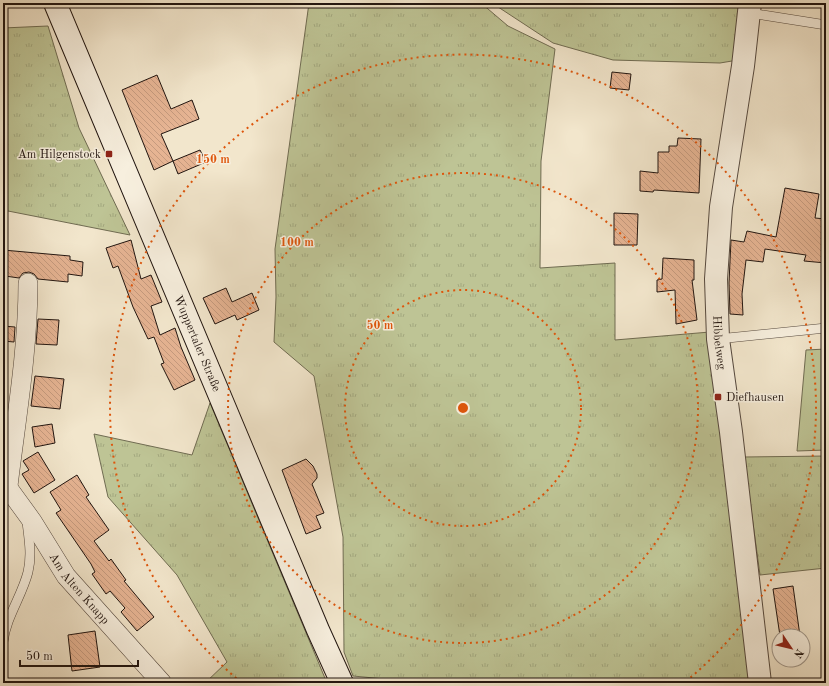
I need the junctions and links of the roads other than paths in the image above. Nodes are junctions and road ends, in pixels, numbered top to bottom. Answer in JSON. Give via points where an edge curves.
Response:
{"nodes":[{"id":1,"x":55,"y":3,"type":"edge"},
{"id":2,"x":750,"y":8,"type":"edge"},
{"id":3,"x":826,"y":25,"type":"edge"},
{"id":4,"x":28,"y":283,"type":"dead end"},
{"id":5,"x":826,"y":328,"type":"edge"},
{"id":6,"x":718,"y":339,"type":"junction"},
{"id":7,"x":6,"y":483,"type":"edge"},
{"id":8,"x":26,"y":512,"type":"junction"},
{"id":9,"x":3,"y":642,"type":"edge"},
{"id":10,"x":162,"y":683,"type":"edge"},
{"id":11,"x":342,"y":683,"type":"edge"},
{"id":12,"x":760,"y":683,"type":"edge"}],
"edges":[{"from":1,"to":11,"type":"main road","name":"Wuppertaler Straße"},
{"from":2,"to":3,"type":"lane"},
{"from":2,"to":6,"type":"main road","name":"Hibbelweg","via":[[718,232]]},
{"from":4,"to":7,"type":"street","name":"Am Alten Knapp","via":[[20,389]]},
{"from":5,"to":6,"type":"lane"},
{"from":6,"to":12,"type":"main road","name":"Hibbelweg"},
{"from":7,"to":8,"type":"street","name":"Am Alten Knapp"},
{"from":8,"to":9,"type":"lane","via":[[30,551],[28,572],[4,631]]},
{"from":8,"to":10,"type":"street","name":"Am Alten Knapp","via":[[66,576]]}]}
